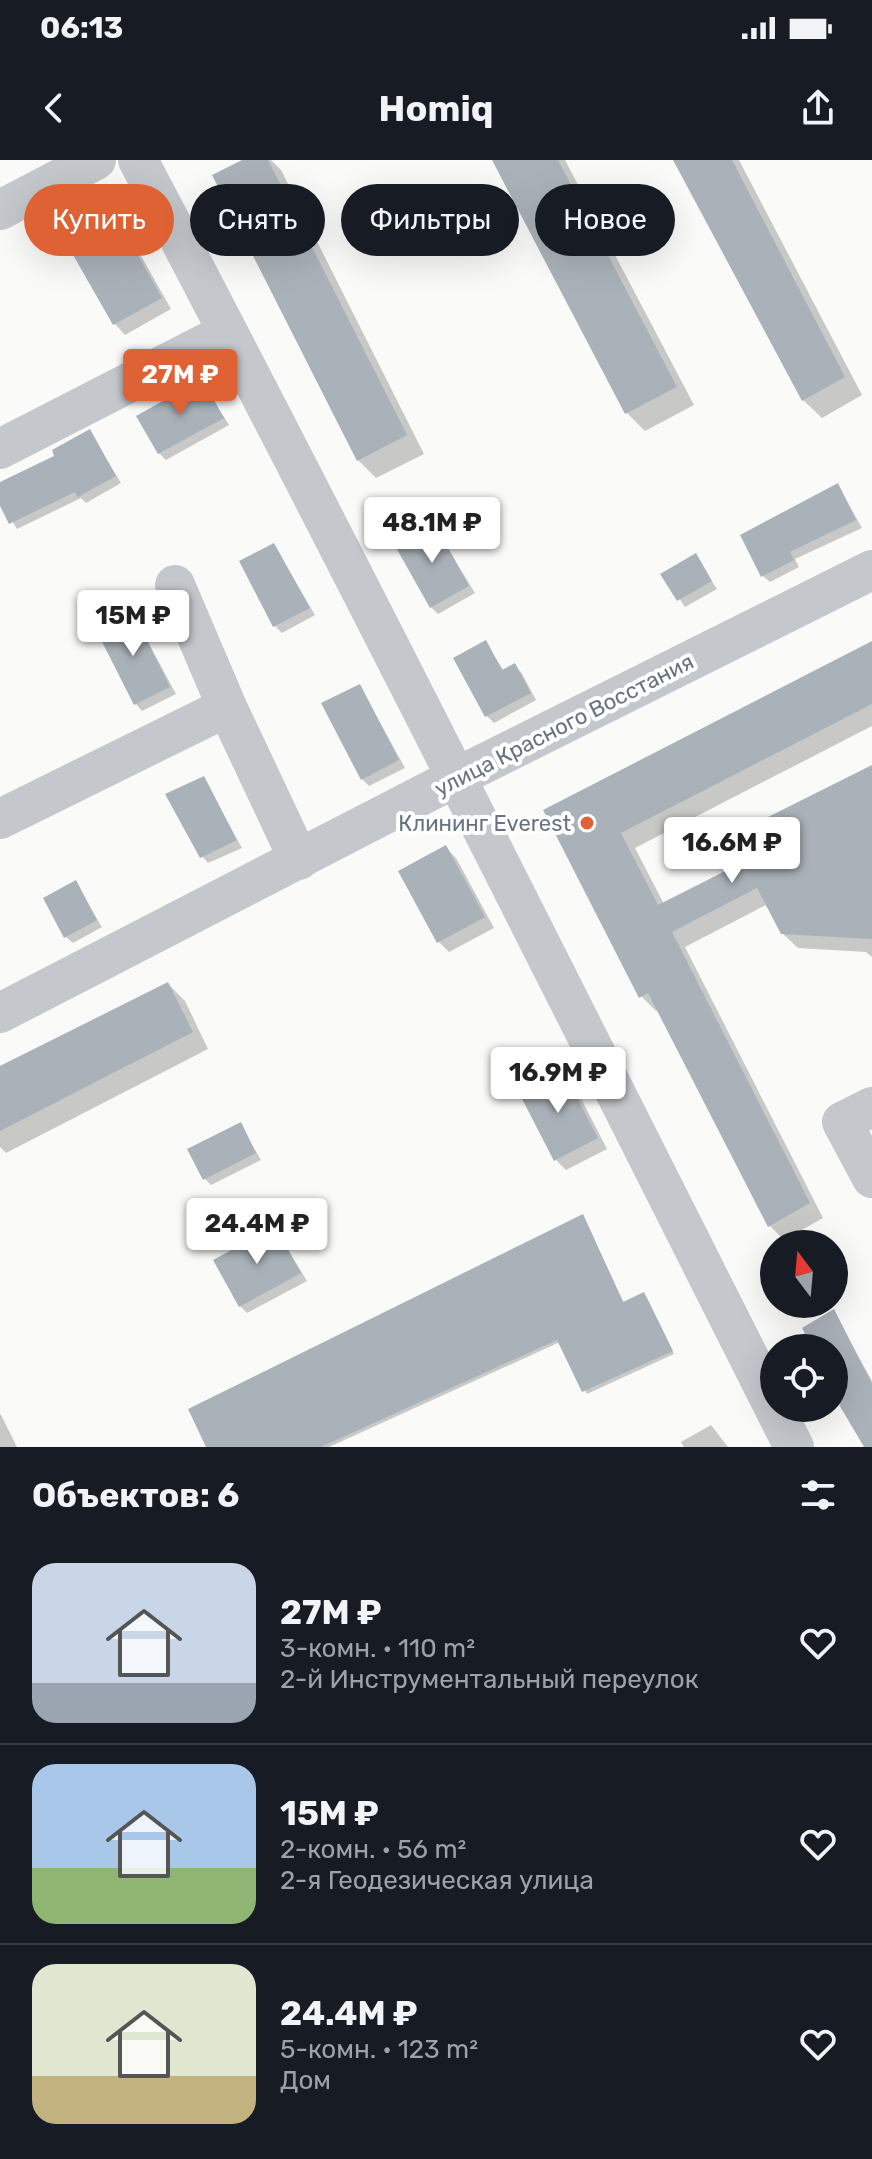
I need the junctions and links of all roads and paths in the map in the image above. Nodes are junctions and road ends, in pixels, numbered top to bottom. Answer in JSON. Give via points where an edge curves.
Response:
{"nodes":[{"id":1,"x":96,"y":160,"type":"edge"},
{"id":2,"x":138,"y":160,"type":"edge"},
{"id":3,"x":0,"y":210,"type":"edge"},
{"id":4,"x":226,"y":333,"type":"junction"},
{"id":5,"x":0,"y":449,"type":"edge"},
{"id":6,"x":872,"y":570,"type":"edge"},
{"id":7,"x":175,"y":585,"type":"dead end"},
{"id":8,"x":227,"y":707,"type":"junction"},
{"id":9,"x":457,"y":777,"type":"junction"},
{"id":10,"x":0,"y":819,"type":"edge"},
{"id":11,"x":299,"y":860,"type":"junction"},
{"id":12,"x":0,"y":1013,"type":"edge"},
{"id":13,"x":872,"y":1107,"type":"edge"},
{"id":14,"x":872,"y":1178,"type":"edge"},
{"id":15,"x":794,"y":1447,"type":"edge"}],
"edges":[{"from":1,"to":3,"type":"street"},
{"from":2,"to":4,"type":"street"},
{"from":4,"to":5,"type":"street"},
{"from":4,"to":9,"type":"street"},
{"from":6,"to":9,"type":"street","name":"улица Красного Восстания"},
{"from":7,"to":8,"type":"street"},
{"from":8,"to":10,"type":"street"},
{"from":8,"to":11,"type":"street"},
{"from":9,"to":11,"type":"street","name":"улица Красного Восстания"},
{"from":9,"to":15,"type":"street"},
{"from":11,"to":12,"type":"street","name":"улица Красного Восстания"},
{"from":13,"to":14,"type":"street","via":[[842,1122]]}]}
